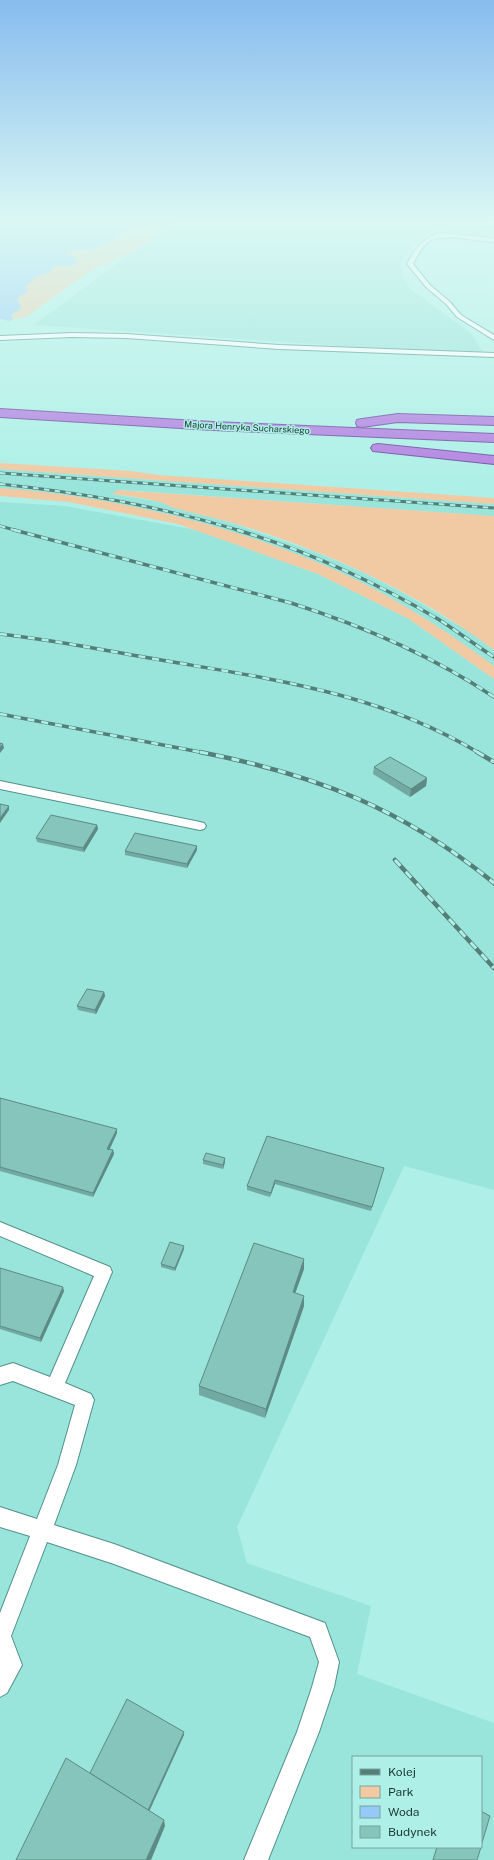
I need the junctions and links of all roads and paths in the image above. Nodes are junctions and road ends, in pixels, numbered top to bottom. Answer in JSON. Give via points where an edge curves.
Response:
{"nodes":[{"id":1,"x":450,"y":306,"type":"edge"},
{"id":2,"x":0,"y":338,"type":"edge"},
{"id":3,"x":494,"y":338,"type":"edge"},
{"id":4,"x":494,"y":355,"type":"edge"},
{"id":5,"x":0,"y":405,"type":"edge"},
{"id":6,"x":0,"y":413,"type":"edge"},
{"id":7,"x":494,"y":421,"type":"edge"},
{"id":8,"x":350,"y":424,"type":"junction"},
{"id":9,"x":213,"y":426,"type":"junction"},
{"id":10,"x":494,"y":428,"type":"edge"},
{"id":11,"x":494,"y":438,"type":"edge"},
{"id":12,"x":352,"y":445,"type":"dead end"},
{"id":13,"x":367,"y":446,"type":"dead end"},
{"id":14,"x":494,"y":460,"type":"edge"},
{"id":15,"x":0,"y":785,"type":"edge"},
{"id":16,"x":200,"y":826,"type":"dead end"},
{"id":17,"x":0,"y":1228,"type":"edge"},
{"id":18,"x":0,"y":1376,"type":"edge"},
{"id":19,"x":54,"y":1388,"type":"junction"},
{"id":20,"x":0,"y":1517,"type":"edge"},
{"id":21,"x":41,"y":1532,"type":"junction"},
{"id":22,"x":1,"y":1634,"type":"edge"},
{"id":23,"x":0,"y":1686,"type":"edge"},
{"id":24,"x":256,"y":1860,"type":"edge"}],
"edges":[{"from":1,"to":3,"type":"lane","via":[[459,316]]},
{"from":2,"to":4,"type":"lane","via":[[126,336],[280,347]]},
{"from":5,"to":8,"type":"highway","name":"Majora Henryka Sucharskiego"},
{"from":6,"to":9,"type":"highway","name":"Majora Henryka Sucharskiego"},
{"from":7,"to":8,"type":"highway","via":[[398,418]]},
{"from":8,"to":10,"type":"highway","name":"Majora Henryka Sucharskiego"},
{"from":9,"to":11,"type":"highway","name":"Majora Henryka Sucharskiego"},
{"from":9,"to":12,"type":"highway","via":[[265,436]]},
{"from":13,"to":14,"type":"highway"},
{"from":15,"to":16,"type":"lane"},
{"from":17,"to":19,"type":"lane","via":[[104,1272]]},
{"from":18,"to":19,"type":"lane","via":[[13,1372]]},
{"from":19,"to":21,"type":"lane","via":[[85,1400],[67,1465]]},
{"from":20,"to":21,"type":"lane"},
{"from":21,"to":22,"type":"lane"},
{"from":21,"to":24,"type":"lane","via":[[114,1554],[318,1630],[329,1662],[323,1687],[308,1732]]},
{"from":22,"to":23,"type":"lane","via":[[12,1665]]}]}
